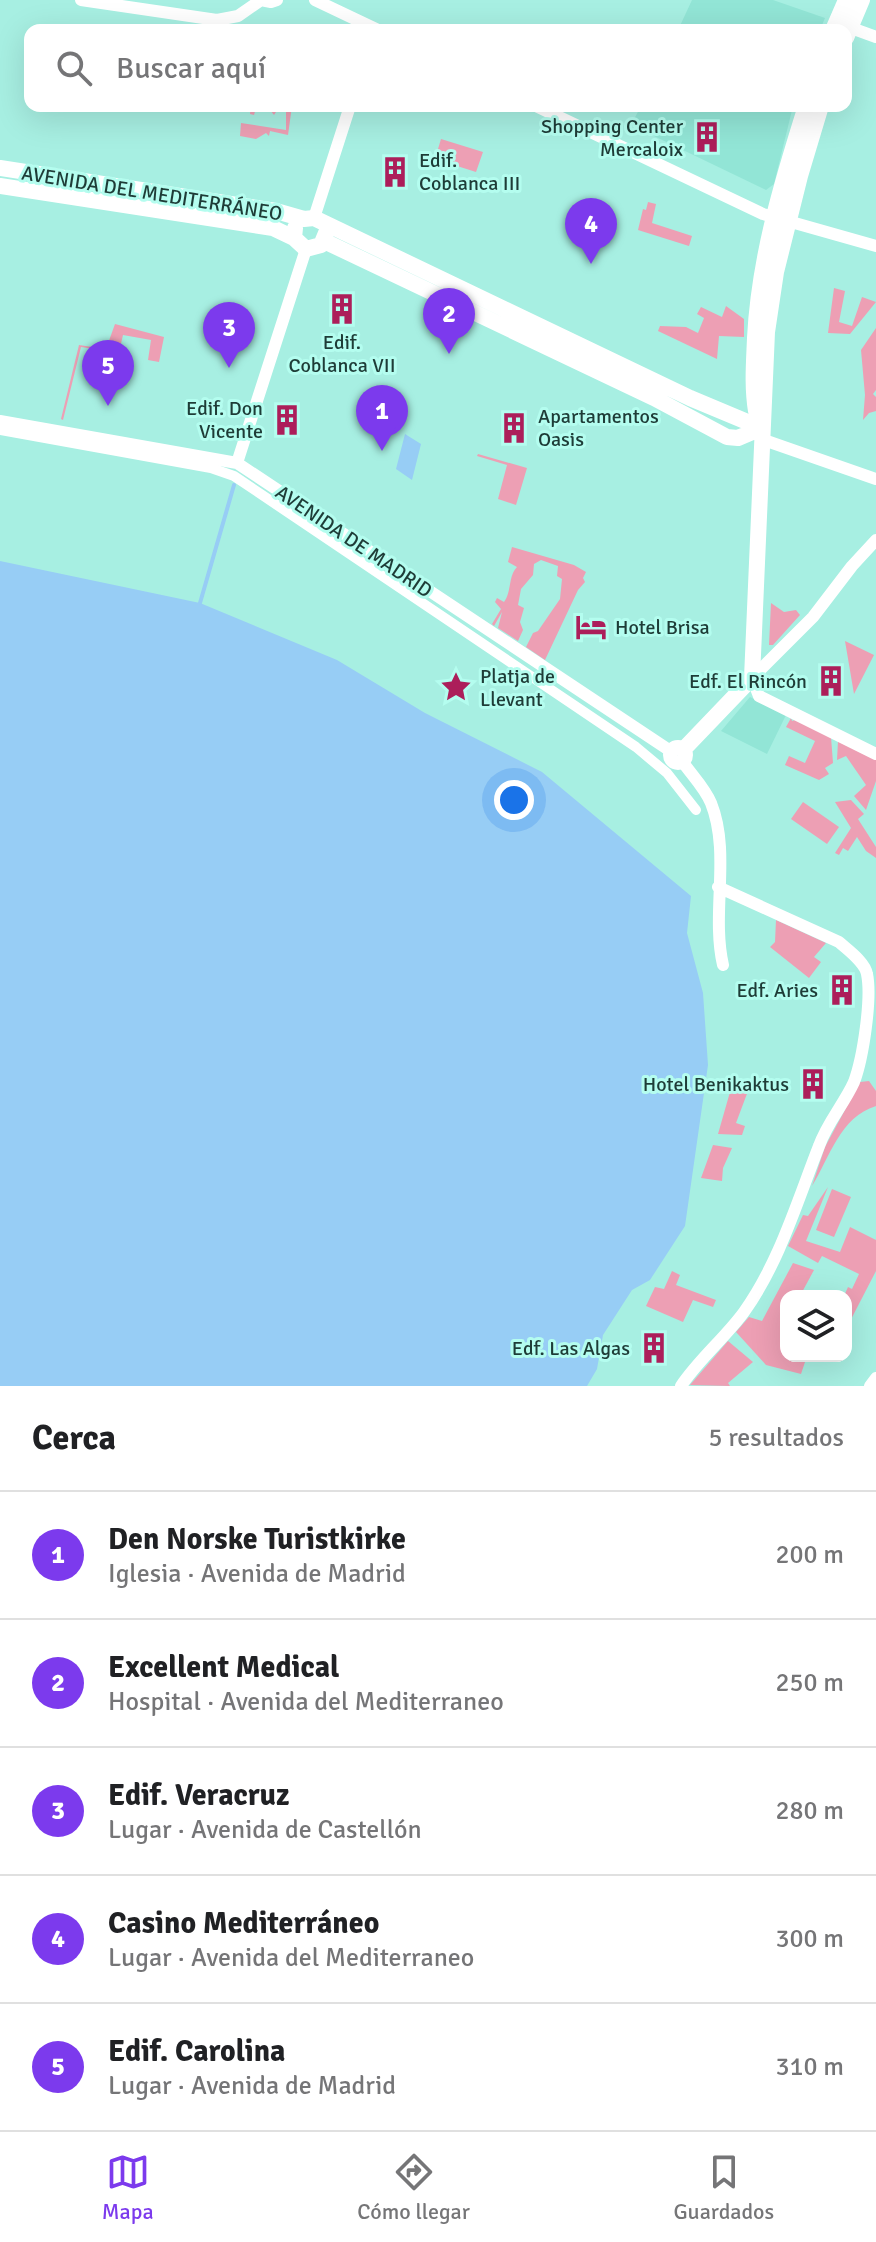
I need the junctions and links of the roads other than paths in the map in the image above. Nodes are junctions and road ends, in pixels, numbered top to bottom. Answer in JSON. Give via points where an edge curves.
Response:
{"nodes":[{"id":1,"x":81,"y":0,"type":"edge"},
{"id":2,"x":261,"y":0,"type":"edge"},
{"id":3,"x":277,"y":0,"type":"edge"},
{"id":4,"x":315,"y":0,"type":"edge"},
{"id":5,"x":846,"y":0,"type":"edge"},
{"id":6,"x":862,"y":0,"type":"edge"},
{"id":7,"x":365,"y":24,"type":"edge"},
{"id":8,"x":842,"y":24,"type":"edge"},
{"id":9,"x":845,"y":24,"type":"edge"},
{"id":10,"x":852,"y":32,"type":"edge"},
{"id":11,"x":876,"y":37,"type":"edge"},
{"id":12,"x":348,"y":112,"type":"edge"},
{"id":13,"x":549,"y":112,"type":"edge"},
{"id":14,"x":805,"y":112,"type":"edge"},
{"id":15,"x":819,"y":112,"type":"edge"},
{"id":16,"x":0,"y":168,"type":"edge"},
{"id":17,"x":0,"y":186,"type":"edge"},
{"id":18,"x":781,"y":219,"type":"junction"},
{"id":19,"x":314,"y":220,"type":"junction"},
{"id":20,"x":324,"y":241,"type":"junction"},
{"id":21,"x":300,"y":244,"type":"junction"},
{"id":22,"x":876,"y":246,"type":"edge"},
{"id":23,"x":752,"y":387,"type":"junction"},
{"id":24,"x":713,"y":407,"type":"junction"},
{"id":25,"x":0,"y":421,"type":"edge"},
{"id":26,"x":0,"y":430,"type":"edge"},
{"id":27,"x":737,"y":431,"type":"junction"},
{"id":28,"x":762,"y":433,"type":"junction"},
{"id":29,"x":761,"y":458,"type":"junction"},
{"id":30,"x":237,"y":463,"type":"junction"},
{"id":31,"x":876,"y":479,"type":"edge"},
{"id":32,"x":876,"y":540,"type":"edge"},
{"id":33,"x":752,"y":678,"type":"junction"},
{"id":34,"x":876,"y":754,"type":"edge"},
{"id":35,"x":679,"y":755,"type":"junction"},
{"id":36,"x":696,"y":810,"type":"dead end"},
{"id":37,"x":718,"y":887,"type":"junction"},
{"id":38,"x":723,"y":965,"type":"dead end"},
{"id":39,"x":872,"y":967,"type":"edge"},
{"id":40,"x":876,"y":1378,"type":"edge"},
{"id":41,"x":681,"y":1386,"type":"edge"},
{"id":42,"x":870,"y":1386,"type":"edge"}],
"edges":[{"from":1,"to":2,"type":"street","via":[[217,20],[238,16]]},
{"from":2,"to":3,"type":"street"},
{"from":4,"to":7,"type":"street"},
{"from":5,"to":8,"type":"street"},
{"from":6,"to":9,"type":"street"},
{"from":10,"to":11,"type":"street"},
{"from":12,"to":19,"type":"street"},
{"from":13,"to":18,"type":"street"},
{"from":14,"to":18,"type":"street"},
{"from":15,"to":18,"type":"street"},
{"from":16,"to":19,"type":"street","name":"AVENIDA DEL MEDITERRÁNEO"},
{"from":17,"to":21,"type":"street","name":"AVENIDA DEL MEDITERRÁNEO","via":[[273,228]]},
{"from":18,"to":22,"type":"street"},
{"from":18,"to":23,"type":"street","via":[[758,290]]},
{"from":18,"to":28,"type":"street"},
{"from":19,"to":20,"type":"street","via":[[326,233]]},
{"from":19,"to":21,"type":"street","via":[[296,225]]},
{"from":19,"to":24,"type":"street","name":"AVENIDA DEL MEDITERRÁNEO"},
{"from":20,"to":21,"type":"street","via":[[317,248]]},
{"from":20,"to":27,"type":"street","via":[[654,398]]},
{"from":21,"to":30,"type":"street"},
{"from":23,"to":24,"type":"street","via":[[747,400],[734,407]]},
{"from":23,"to":28,"type":"street"},
{"from":24,"to":27,"type":"street","name":"AVENIDA DEL MEDITERRÁNEO"},
{"from":25,"to":30,"type":"street","name":"AVENIDA DE MADRID"},
{"from":26,"to":36,"type":"street","via":[[234,476],[636,747],[667,773]]},
{"from":27,"to":28,"type":"street"},
{"from":27,"to":29,"type":"street","via":[[730,441]]},
{"from":28,"to":29,"type":"street"},
{"from":28,"to":31,"type":"street"},
{"from":29,"to":33,"type":"street"},
{"from":30,"to":35,"type":"street","name":"AVENIDA DE MADRID"},
{"from":32,"to":33,"type":"street","via":[[813,617]]},
{"from":33,"to":34,"type":"street","via":[[759,696]]},
{"from":33,"to":35,"type":"street"},
{"from":35,"to":37,"type":"street","name":"AVENIDA DE MADRID","via":[[715,814]]},
{"from":37,"to":38,"type":"street","name":"AVENIDA DE MADRID"},
{"from":37,"to":39,"type":"street","via":[[839,942]]},
{"from":39,"to":41,"type":"street","via":[[865,1042],[854,1081],[820,1143],[799,1205],[745,1311]]},
{"from":40,"to":42,"type":"street"}]}
